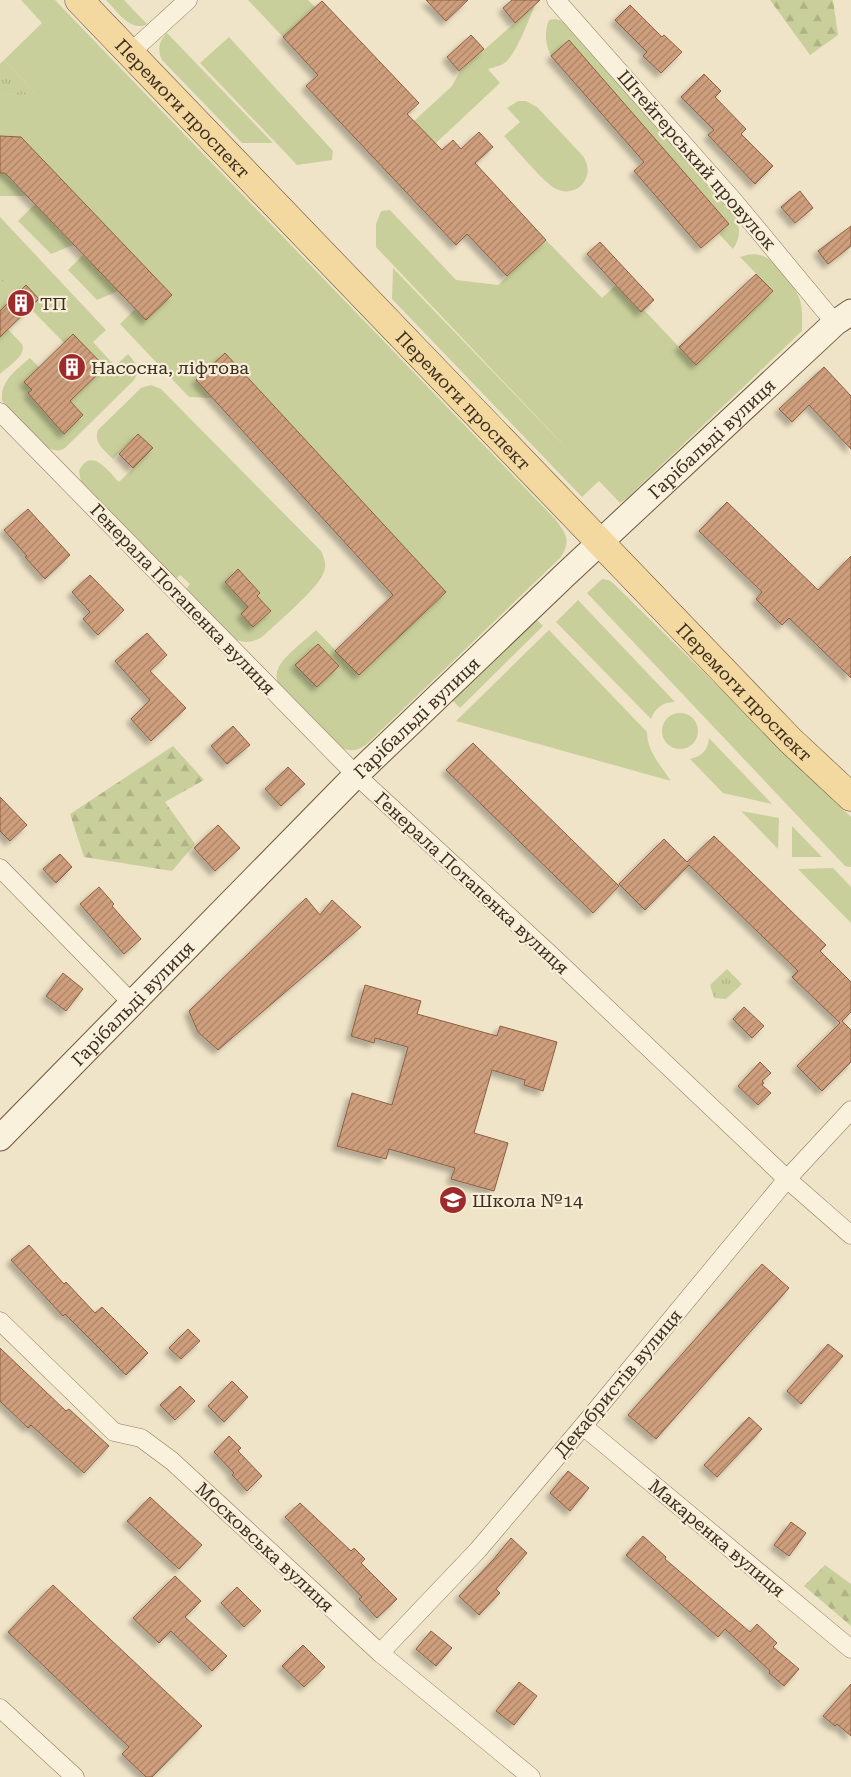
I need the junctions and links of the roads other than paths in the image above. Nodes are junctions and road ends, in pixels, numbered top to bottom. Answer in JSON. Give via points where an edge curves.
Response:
{"nodes":[{"id":1,"x":79,"y":0,"type":"edge"},
{"id":2,"x":188,"y":0,"type":"edge"},
{"id":3,"x":556,"y":0,"type":"edge"},
{"id":4,"x":130,"y":53,"type":"junction"},
{"id":5,"x":843,"y":318,"type":"edge"},
{"id":6,"x":0,"y":412,"type":"edge"},
{"id":7,"x":601,"y":542,"type":"junction"},
{"id":8,"x":356,"y":775,"type":"junction"},
{"id":9,"x":851,"y":797,"type":"edge"},
{"id":10,"x":0,"y":868,"type":"edge"},
{"id":11,"x":132,"y":1003,"type":"junction"},
{"id":12,"x":851,"y":1110,"type":"edge"},
{"id":13,"x":0,"y":1138,"type":"edge"},
{"id":14,"x":787,"y":1179,"type":"junction"},
{"id":15,"x":851,"y":1235,"type":"edge"},
{"id":16,"x":0,"y":1321,"type":"edge"},
{"id":17,"x":583,"y":1426,"type":"junction"},
{"id":18,"x":851,"y":1650,"type":"edge"},
{"id":19,"x":380,"y":1653,"type":"junction"},
{"id":20,"x":0,"y":1708,"type":"edge"},
{"id":21,"x":75,"y":1777,"type":"edge"},
{"id":22,"x":531,"y":1777,"type":"edge"}],
"edges":[{"from":1,"to":4,"type":"main road","name":"Перемоги проспект"},
{"from":2,"to":4,"type":"street"},
{"from":3,"to":5,"type":"street","name":"Штейгерський провулок","via":[[733,200]]},
{"from":4,"to":7,"type":"main road","name":"Перемоги проспект"},
{"from":5,"to":7,"type":"street","name":"Гарібальді вулиця"},
{"from":6,"to":8,"type":"street","name":"Генерала Потапенка вулиця"},
{"from":7,"to":8,"type":"street","name":"Гарібальді вулиця"},
{"from":7,"to":9,"type":"main road","name":"Перемоги проспект","via":[[790,740]]},
{"from":8,"to":11,"type":"street","name":"Гарібальді вулиця"},
{"from":8,"to":14,"type":"street","name":"Генерала Потапенка вулиця"},
{"from":10,"to":11,"type":"street"},
{"from":11,"to":13,"type":"street","name":"Гарібальді вулиця"},
{"from":12,"to":14,"type":"street","name":"Декабристів вулиця"},
{"from":14,"to":15,"type":"street","name":"Генерала Потапенка вулиця"},
{"from":14,"to":17,"type":"street","name":"Декабристів вулиця"},
{"from":16,"to":19,"type":"street","name":"Московська вулиця","via":[[114,1432],[141,1438],[172,1460]]},
{"from":17,"to":18,"type":"street","name":"Макаренка вулиця"},
{"from":17,"to":19,"type":"street","name":"Декабристів вулиця","via":[[478,1550]]},
{"from":19,"to":22,"type":"street","name":"Московська вулиця"},
{"from":20,"to":21,"type":"street"}]}
